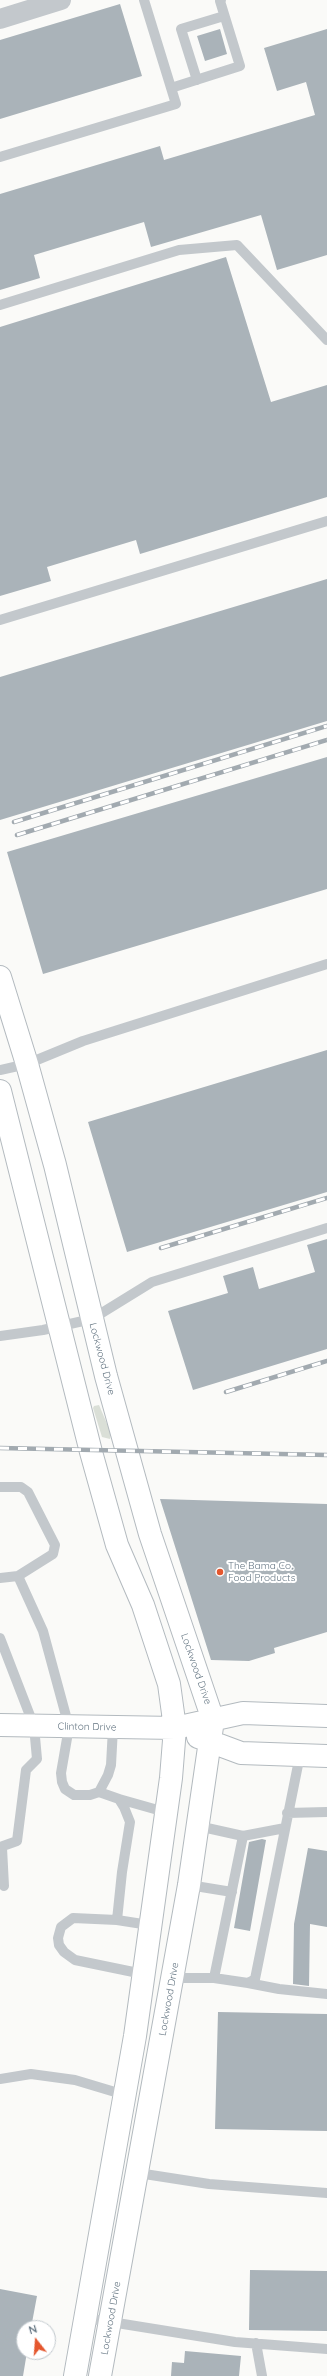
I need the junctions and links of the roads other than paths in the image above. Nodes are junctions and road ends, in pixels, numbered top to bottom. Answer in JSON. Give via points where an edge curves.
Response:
{"nodes":[{"id":1,"x":61,"y":0,"type":"edge"},
{"id":2,"x":144,"y":0,"type":"edge"},
{"id":3,"x":221,"y":0,"type":"edge"},
{"id":4,"x":224,"y":16,"type":"junction"},
{"id":5,"x":0,"y":19,"type":"edge"},
{"id":6,"x":197,"y":80,"type":"junction"},
{"id":7,"x":171,"y":88,"type":"junction"},
{"id":8,"x":0,"y":157,"type":"edge"},
{"id":9,"x":0,"y":305,"type":"edge"},
{"id":10,"x":327,"y":340,"type":"edge"},
{"id":11,"x":327,"y":521,"type":"edge"},
{"id":12,"x":0,"y":620,"type":"edge"},
{"id":13,"x":327,"y":964,"type":"edge"},
{"id":14,"x":0,"y":977,"type":"edge"},
{"id":15,"x":27,"y":1064,"type":"junction"},
{"id":16,"x":0,"y":1070,"type":"edge"},
{"id":17,"x":0,"y":1091,"type":"edge"},
{"id":18,"x":327,"y":1228,"type":"edge"},
{"id":19,"x":92,"y":1319,"type":"junction"},
{"id":20,"x":59,"y":1327,"type":"junction"},
{"id":21,"x":0,"y":1336,"type":"edge"},
{"id":22,"x":0,"y":1487,"type":"edge"},
{"id":23,"x":18,"y":1576,"type":"junction"},
{"id":24,"x":0,"y":1578,"type":"edge"},
{"id":25,"x":0,"y":1638,"type":"edge"},
{"id":26,"x":327,"y":1716,"type":"edge"},
{"id":27,"x":213,"y":1720,"type":"junction"},
{"id":28,"x":0,"y":1725,"type":"edge"},
{"id":29,"x":34,"y":1726,"type":"junction"},
{"id":30,"x":69,"y":1727,"type":"junction"},
{"id":31,"x":113,"y":1728,"type":"junction"},
{"id":32,"x":175,"y":1728,"type":"junction"},
{"id":33,"x":211,"y":1742,"type":"junction"},
{"id":34,"x":300,"y":1755,"type":"junction"},
{"id":35,"x":327,"y":1756,"type":"edge"},
{"id":36,"x":99,"y":1792,"type":"junction"},
{"id":37,"x":118,"y":1799,"type":"junction"},
{"id":38,"x":165,"y":1812,"type":"junction"},
{"id":39,"x":327,"y":1812,"type":"edge"},
{"id":40,"x":287,"y":1813,"type":"junction"},
{"id":41,"x":198,"y":1826,"type":"junction"},
{"id":42,"x":285,"y":1828,"type":"junction"},
{"id":43,"x":243,"y":1836,"type":"junction"},
{"id":44,"x":1,"y":1848,"type":"edge"},
{"id":45,"x":189,"y":1885,"type":"junction"},
{"id":46,"x":4,"y":1886,"type":"dead end"},
{"id":47,"x":232,"y":1892,"type":"junction"},
{"id":48,"x":117,"y":1920,"type":"junction"},
{"id":49,"x":149,"y":1925,"type":"junction"},
{"id":50,"x":143,"y":1974,"type":"junction"},
{"id":51,"x":172,"y":1978,"type":"junction"},
{"id":52,"x":214,"y":1978,"type":"junction"},
{"id":53,"x":248,"y":1983,"type":"junction"},
{"id":54,"x":327,"y":1994,"type":"edge"},
{"id":55,"x":0,"y":2079,"type":"edge"},
{"id":56,"x":125,"y":2095,"type":"junction"},
{"id":57,"x":151,"y":2098,"type":"junction"},
{"id":58,"x":112,"y":2170,"type":"junction"},
{"id":59,"x":138,"y":2173,"type":"junction"},
{"id":60,"x":327,"y":2193,"type":"edge"},
{"id":61,"x":86,"y":2318,"type":"junction"},
{"id":62,"x":110,"y":2322,"type":"junction"},
{"id":63,"x":256,"y":2344,"type":"junction"},
{"id":64,"x":327,"y":2349,"type":"edge"},
{"id":65,"x":75,"y":2376,"type":"edge"},
{"id":66,"x":100,"y":2376,"type":"edge"},
{"id":67,"x":262,"y":2376,"type":"edge"}],
"edges":[{"from":1,"to":5,"type":"street"},
{"from":2,"to":7,"type":"lane"},
{"from":3,"to":4,"type":"lane"},
{"from":4,"to":6,"type":"lane","via":[[182,29]]},
{"from":4,"to":6,"type":"lane","via":[[240,66]]},
{"from":6,"to":7,"type":"lane"},
{"from":7,"to":8,"type":"lane","via":[[176,104]]},
{"from":9,"to":10,"type":"lane","via":[[180,250],[237,245]]},
{"from":11,"to":12,"type":"lane"},
{"from":13,"to":15,"type":"lane","via":[[83,1041]]},
{"from":14,"to":15,"type":"main road","name":"Lockwood Drive"},
{"from":15,"to":16,"type":"lane"},
{"from":15,"to":19,"type":"main road","name":"Lockwood Drive"},
{"from":17,"to":20,"type":"main road"},
{"from":18,"to":19,"type":"lane","via":[[152,1282]]},
{"from":19,"to":20,"type":"lane"},
{"from":19,"to":27,"type":"main road","name":"Lockwood Drive","via":[[150,1534]]},
{"from":20,"to":21,"type":"lane"},
{"from":20,"to":32,"type":"main road","via":[[117,1545],[143,1605],[169,1684]]},
{"from":22,"to":23,"type":"lane","via":[[21,1487],[28,1492],[56,1545],[53,1554]]},
{"from":23,"to":24,"type":"lane"},
{"from":23,"to":30,"type":"lane","via":[[43,1631]]},
{"from":25,"to":29,"type":"lane"},
{"from":26,"to":27,"type":"main road","name":"Clinton Drive","via":[[243,1713]]},
{"from":27,"to":32,"type":"main road","name":"Clinton Drive"},
{"from":27,"to":33,"type":"main road","name":"Lockwood Drive"},
{"from":28,"to":29,"type":"main road","name":"Clinton Drive"},
{"from":29,"to":30,"type":"main road","name":"Clinton Drive"},
{"from":29,"to":44,"type":"lane","via":[[37,1759],[26,1770],[17,1841]]},
{"from":30,"to":31,"type":"main road","name":"Clinton Drive"},
{"from":30,"to":36,"type":"lane","via":[[61,1772],[65,1789],[74,1795]]},
{"from":31,"to":32,"type":"main road","name":"Clinton Drive"},
{"from":31,"to":36,"type":"lane","via":[[111,1765]]},
{"from":32,"to":33,"type":"main road","name":"Clinton Drive"},
{"from":32,"to":38,"type":"main road"},
{"from":33,"to":34,"type":"main road","name":"Clinton Drive","via":[[241,1753]]},
{"from":33,"to":41,"type":"main road","name":"Lockwood Drive"},
{"from":34,"to":35,"type":"main road","name":"Clinton Drive"},
{"from":34,"to":40,"type":"lane"},
{"from":36,"to":37,"type":"lane"},
{"from":37,"to":38,"type":"lane"},
{"from":37,"to":48,"type":"lane","via":[[130,1822]]},
{"from":38,"to":49,"type":"main road"},
{"from":39,"to":40,"type":"lane"},
{"from":40,"to":42,"type":"lane"},
{"from":41,"to":43,"type":"lane"},
{"from":41,"to":45,"type":"main road","name":"Lockwood Drive"},
{"from":42,"to":43,"type":"lane"},
{"from":42,"to":53,"type":"lane","via":[[254,1978]]},
{"from":43,"to":47,"type":"lane"},
{"from":44,"to":46,"type":"lane"},
{"from":45,"to":47,"type":"lane"},
{"from":45,"to":51,"type":"main road","name":"Lockwood Drive"},
{"from":47,"to":52,"type":"lane"},
{"from":48,"to":49,"type":"lane"},
{"from":48,"to":50,"type":"lane","via":[[73,1918],[61,1927],[59,1945],[75,1960]]},
{"from":49,"to":50,"type":"main road"},
{"from":50,"to":51,"type":"main road"},
{"from":50,"to":56,"type":"main road"},
{"from":51,"to":52,"type":"lane"},
{"from":51,"to":57,"type":"main road","name":"Lockwood Drive"},
{"from":52,"to":53,"type":"lane"},
{"from":53,"to":54,"type":"lane"},
{"from":55,"to":56,"type":"lane","via":[[31,2074],[75,2080]]},
{"from":56,"to":57,"type":"main road"},
{"from":56,"to":58,"type":"main road"},
{"from":57,"to":59,"type":"main road","name":"Lockwood Drive"},
{"from":58,"to":59,"type":"main road"},
{"from":58,"to":61,"type":"main road"},
{"from":59,"to":60,"type":"lane","via":[[209,2184]]},
{"from":59,"to":62,"type":"main road","name":"Lockwood Drive"},
{"from":61,"to":62,"type":"lane"},
{"from":61,"to":65,"type":"main road"},
{"from":62,"to":63,"type":"lane"},
{"from":62,"to":66,"type":"main road","name":"Lockwood Drive"},
{"from":63,"to":64,"type":"lane"},
{"from":63,"to":67,"type":"lane"}]}
